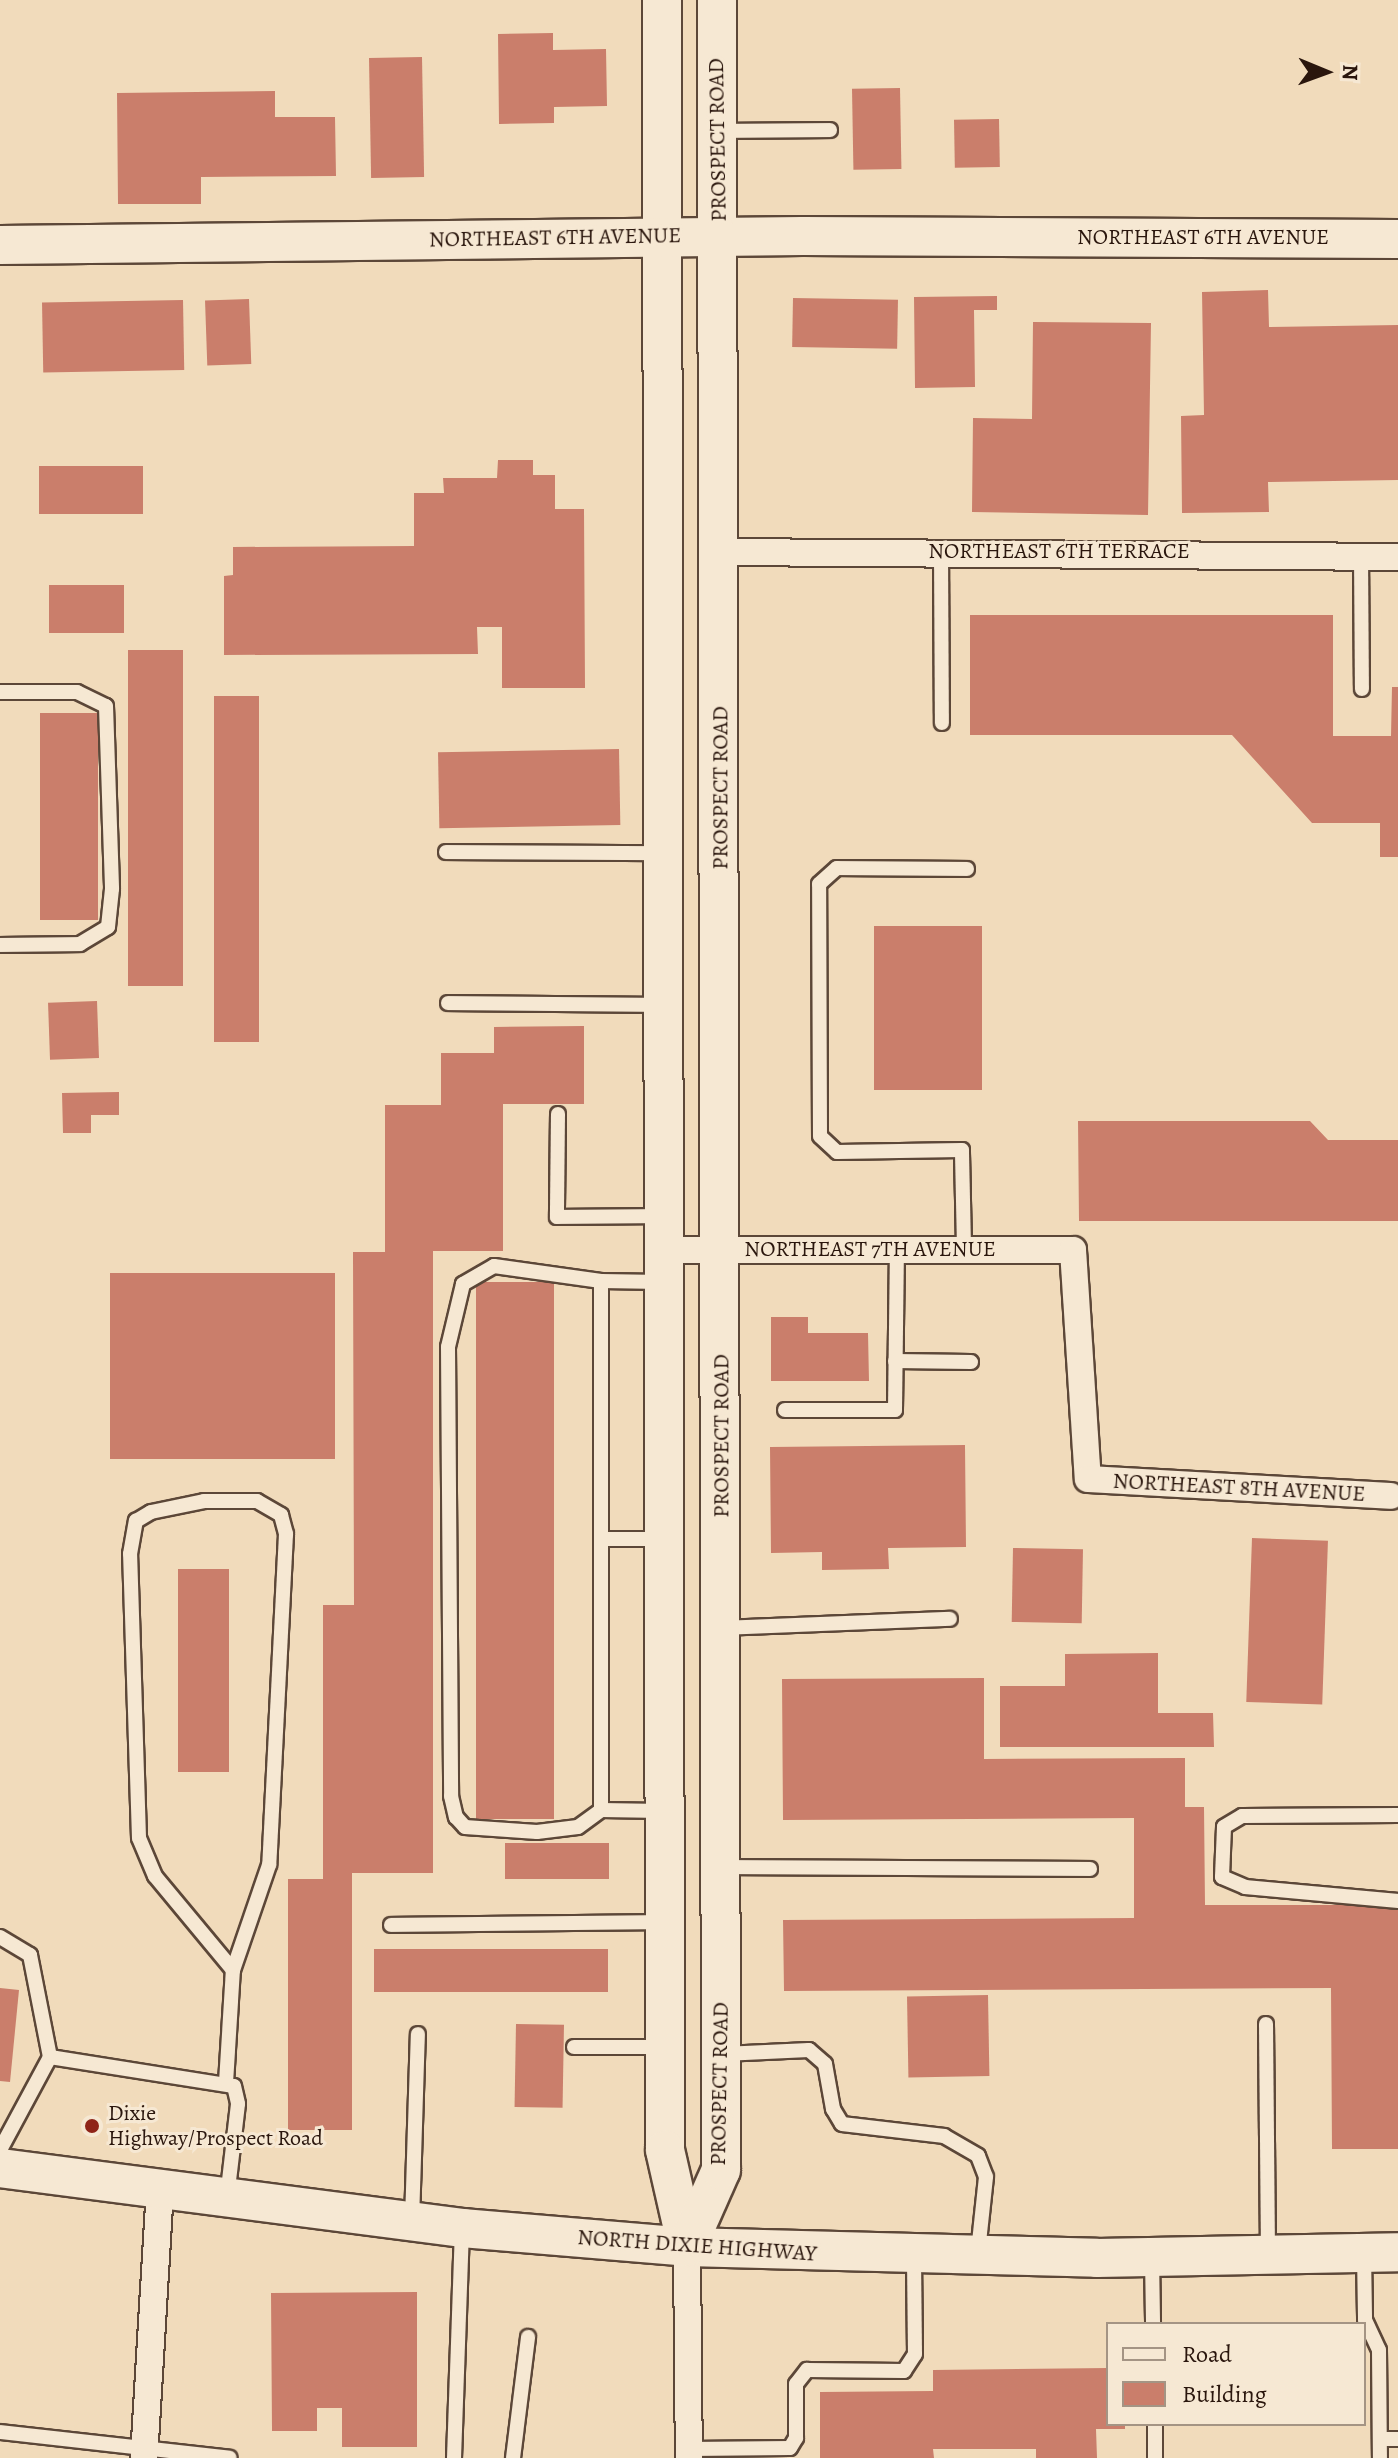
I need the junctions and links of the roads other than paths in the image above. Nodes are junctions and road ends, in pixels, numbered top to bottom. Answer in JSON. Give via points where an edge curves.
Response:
{"nodes":[{"id":1,"x":662,"y":0,"type":"edge"},
{"id":2,"x":717,"y":0,"type":"edge"},
{"id":3,"x":830,"y":130,"type":"dead end"},
{"id":4,"x":718,"y":131,"type":"junction"},
{"id":5,"x":719,"y":236,"type":"junction"},
{"id":6,"x":665,"y":237,"type":"junction"},
{"id":7,"x":1398,"y":239,"type":"edge"},
{"id":8,"x":0,"y":245,"type":"edge"},
{"id":9,"x":941,"y":551,"type":"junction"},
{"id":10,"x":720,"y":552,"type":"junction"},
{"id":11,"x":1361,"y":554,"type":"junction"},
{"id":12,"x":1398,"y":557,"type":"edge"},
{"id":13,"x":1362,"y":689,"type":"dead end"},
{"id":14,"x":0,"y":692,"type":"edge"},
{"id":15,"x":942,"y":723,"type":"dead end"},
{"id":16,"x":446,"y":852,"type":"dead end"},
{"id":17,"x":667,"y":853,"type":"junction"},
{"id":18,"x":967,"y":869,"type":"dead end"},
{"id":19,"x":0,"y":945,"type":"edge"},
{"id":20,"x":448,"y":1003,"type":"dead end"},
{"id":21,"x":667,"y":1005,"type":"junction"},
{"id":22,"x":558,"y":1114,"type":"dead end"},
{"id":23,"x":897,"y":1246,"type":"junction"},
{"id":24,"x":964,"y":1248,"type":"junction"},
{"id":25,"x":667,"y":1250,"type":"junction"},
{"id":26,"x":722,"y":1250,"type":"junction"},
{"id":27,"x":601,"y":1281,"type":"junction"},
{"id":28,"x":895,"y":1361,"type":"junction"},
{"id":29,"x":971,"y":1362,"type":"dead end"},
{"id":30,"x":785,"y":1410,"type":"dead end"},
{"id":31,"x":1088,"y":1479,"type":"joint"},
{"id":32,"x":1391,"y":1496,"type":"dead end"},
{"id":33,"x":601,"y":1539,"type":"junction"},
{"id":34,"x":667,"y":1539,"type":"junction"},
{"id":35,"x":950,"y":1619,"type":"dead end"},
{"id":36,"x":722,"y":1628,"type":"junction"},
{"id":37,"x":601,"y":1810,"type":"junction"},
{"id":38,"x":666,"y":1811,"type":"junction"},
{"id":39,"x":1398,"y":1815,"type":"edge"},
{"id":40,"x":721,"y":1867,"type":"junction"},
{"id":41,"x":1090,"y":1869,"type":"dead end"},
{"id":42,"x":1398,"y":1901,"type":"edge"},
{"id":43,"x":666,"y":1922,"type":"junction"},
{"id":44,"x":391,"y":1925,"type":"dead end"},
{"id":45,"x":0,"y":1937,"type":"edge"},
{"id":46,"x":233,"y":1970,"type":"junction"},
{"id":47,"x":1266,"y":2024,"type":"dead end"},
{"id":48,"x":418,"y":2034,"type":"dead end"},
{"id":49,"x":574,"y":2047,"type":"dead end"},
{"id":50,"x":665,"y":2047,"type":"junction"},
{"id":51,"x":721,"y":2054,"type":"junction"},
{"id":52,"x":50,"y":2057,"type":"junction"},
{"id":53,"x":226,"y":2083,"type":"junction"},
{"id":54,"x":0,"y":2150,"type":"edge"},
{"id":55,"x":0,"y":2168,"type":"edge"},
{"id":56,"x":160,"y":2189,"type":"junction"},
{"id":57,"x":227,"y":2198,"type":"junction"},
{"id":58,"x":412,"y":2222,"type":"junction"},
{"id":59,"x":462,"y":2228,"type":"junction"},
{"id":60,"x":687,"y":2247,"type":"junction"},
{"id":61,"x":1381,"y":2253,"type":"edge"},
{"id":62,"x":1268,"y":2254,"type":"junction"},
{"id":63,"x":914,"y":2256,"type":"junction"},
{"id":64,"x":1152,"y":2256,"type":"junction"},
{"id":65,"x":977,"y":2257,"type":"junction"},
{"id":66,"x":1153,"y":2322,"type":"edge"},
{"id":67,"x":1366,"y":2322,"type":"edge"},
{"id":68,"x":1366,"y":2322,"type":"edge"},
{"id":69,"x":528,"y":2337,"type":"dead end"},
{"id":70,"x":1155,"y":2426,"type":"edge"},
{"id":71,"x":0,"y":2432,"type":"edge"},
{"id":72,"x":1380,"y":2439,"type":"junction"},
{"id":73,"x":1398,"y":2439,"type":"edge"},
{"id":74,"x":144,"y":2452,"type":"edge"},
{"id":75,"x":689,"y":2453,"type":"edge"},
{"id":76,"x":230,"y":2458,"type":"edge"},
{"id":77,"x":454,"y":2458,"type":"edge"},
{"id":78,"x":513,"y":2458,"type":"edge"},
{"id":79,"x":1155,"y":2458,"type":"edge"},
{"id":80,"x":1380,"y":2458,"type":"edge"}],
"edges":[{"from":1,"to":6,"type":"main road"},
{"from":2,"to":4,"type":"main road","name":"PROSPECT ROAD"},
{"from":3,"to":4,"type":"lane"},
{"from":4,"to":5,"type":"main road","name":"PROSPECT ROAD"},
{"from":5,"to":6,"type":"main road","name":"NORTHEAST 6TH AVENUE"},
{"from":5,"to":7,"type":"main road","name":"NORTHEAST 6TH AVENUE"},
{"from":5,"to":10,"type":"main road","name":"PROSPECT ROAD"},
{"from":6,"to":8,"type":"main road","name":"NORTHEAST 6TH AVENUE"},
{"from":6,"to":17,"type":"main road"},
{"from":9,"to":10,"type":"street","name":"NORTHEAST 6TH TERRACE"},
{"from":9,"to":11,"type":"street","name":"NORTHEAST 6TH TERRACE"},
{"from":9,"to":15,"type":"lane"},
{"from":10,"to":26,"type":"main road","name":"PROSPECT ROAD"},
{"from":11,"to":12,"type":"street","name":"NORTHEAST 6TH TERRACE"},
{"from":11,"to":13,"type":"lane"},
{"from":14,"to":19,"type":"lane","via":[[77,692],[106,706],[112,889],[108,927],[80,944]]},
{"from":16,"to":17,"type":"lane"},
{"from":17,"to":21,"type":"main road"},
{"from":18,"to":24,"type":"lane","via":[[837,868],[819,884],[820,1136],[837,1152],[962,1150]]},
{"from":20,"to":21,"type":"lane"},
{"from":21,"to":25,"type":"main road"},
{"from":22,"to":25,"type":"lane","via":[[557,1217]]},
{"from":23,"to":24,"type":"street","name":"NORTHEAST 7TH AVENUE"},
{"from":23,"to":26,"type":"street","name":"NORTHEAST 7TH AVENUE"},
{"from":23,"to":28,"type":"lane"},
{"from":24,"to":31,"type":"street","name":"NORTHEAST 7TH AVENUE","via":[[1073,1250]]},
{"from":25,"to":26,"type":"street","name":"NORTHEAST 7TH AVENUE"},
{"from":25,"to":27,"type":"lane"},
{"from":25,"to":34,"type":"main road"},
{"from":26,"to":36,"type":"main road","name":"PROSPECT ROAD"},
{"from":27,"to":33,"type":"lane"},
{"from":27,"to":37,"type":"lane","via":[[514,1267],[479,1271],[463,1284],[455,1300],[448,1347],[451,1796],[456,1817],[465,1827],[486,1831],[563,1831]]},
{"from":28,"to":29,"type":"lane"},
{"from":28,"to":30,"type":"lane","via":[[895,1410]]},
{"from":31,"to":32,"type":"street","name":"NORTHEAST 8TH AVENUE"},
{"from":33,"to":34,"type":"lane"},
{"from":33,"to":37,"type":"lane"},
{"from":34,"to":38,"type":"main road"},
{"from":35,"to":36,"type":"lane"},
{"from":36,"to":40,"type":"main road","name":"PROSPECT ROAD"},
{"from":37,"to":38,"type":"lane"},
{"from":38,"to":43,"type":"main road"},
{"from":39,"to":42,"type":"lane","via":[[1242,1816],[1224,1827],[1222,1877],[1245,1887]]},
{"from":40,"to":41,"type":"lane"},
{"from":40,"to":51,"type":"main road","name":"PROSPECT ROAD"},
{"from":43,"to":44,"type":"lane"},
{"from":43,"to":50,"type":"main road"},
{"from":45,"to":52,"type":"lane","via":[[30,1955]]},
{"from":46,"to":46,"type":"lane","via":[[155,1876],[139,1838],[130,1554],[136,1521],[151,1512],[204,1501],[257,1501],[281,1515],[286,1534],[269,1865]]},
{"from":46,"to":53,"type":"lane"},
{"from":47,"to":62,"type":"lane"},
{"from":48,"to":58,"type":"lane"},
{"from":49,"to":50,"type":"lane"},
{"from":50,"to":60,"type":"main road","via":[[665,2168]]},
{"from":51,"to":60,"type":"main road","name":"PROSPECT ROAD","via":[[721,2170]]},
{"from":51,"to":65,"type":"lane","via":[[809,2050],[825,2064],[833,2109],[842,2124],[944,2136],[978,2156],[986,2177]]},
{"from":52,"to":53,"type":"lane"},
{"from":52,"to":54,"type":"lane"},
{"from":53,"to":57,"type":"lane","via":[[234,2086],[238,2104]]},
{"from":55,"to":56,"type":"main road","name":"NORTH DIXIE HIGHWAY"},
{"from":56,"to":57,"type":"main road","name":"NORTH DIXIE HIGHWAY"},
{"from":56,"to":74,"type":"street"},
{"from":57,"to":58,"type":"main road","name":"NORTH DIXIE HIGHWAY"},
{"from":58,"to":59,"type":"main road","name":"NORTH DIXIE HIGHWAY"},
{"from":59,"to":60,"type":"main road","name":"NORTH DIXIE HIGHWAY"},
{"from":59,"to":77,"type":"lane"},
{"from":60,"to":63,"type":"main road","name":"NORTH DIXIE HIGHWAY"},
{"from":60,"to":75,"type":"street"},
{"from":61,"to":62,"type":"main road","name":"NORTH DIXIE HIGHWAY"},
{"from":61,"to":67,"type":"lane"},
{"from":62,"to":64,"type":"main road","name":"NORTH DIXIE HIGHWAY"},
{"from":63,"to":65,"type":"main road","name":"NORTH DIXIE HIGHWAY"},
{"from":63,"to":75,"type":"lane","via":[[915,2354],[904,2371],[807,2370],[796,2384],[796,2438],[790,2448]]},
{"from":64,"to":65,"type":"main road","name":"NORTH DIXIE HIGHWAY"},
{"from":64,"to":66,"type":"lane"},
{"from":68,"to":72,"type":"lane","via":[[1379,2350]]},
{"from":69,"to":78,"type":"lane"},
{"from":70,"to":79,"type":"lane"},
{"from":71,"to":74,"type":"lane"},
{"from":72,"to":73,"type":"lane"},
{"from":72,"to":80,"type":"lane"},
{"from":74,"to":76,"type":"lane"}]}
